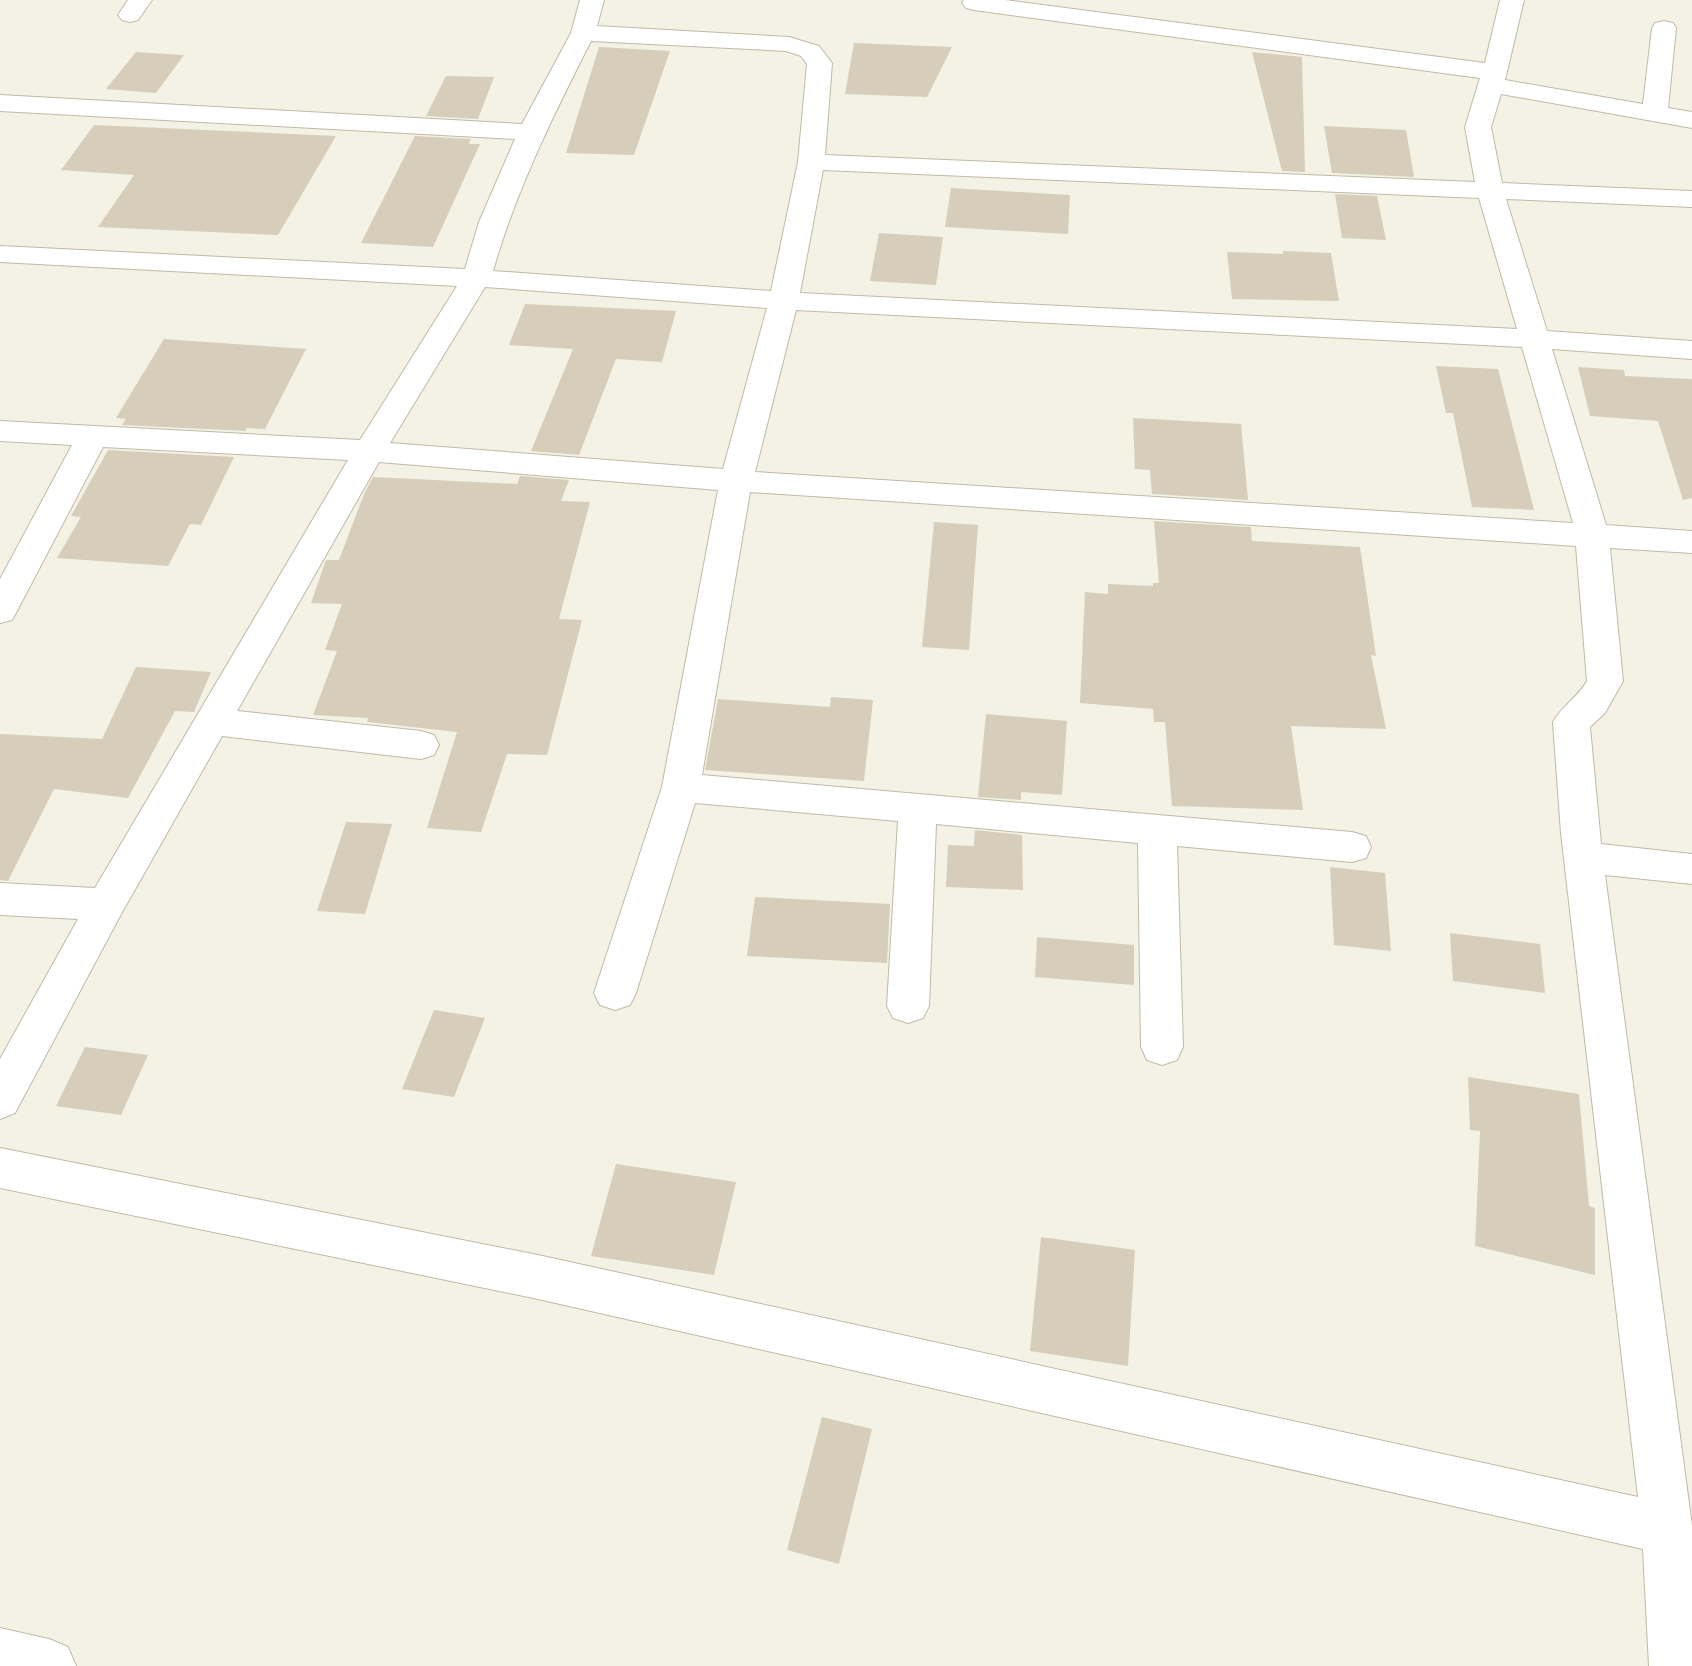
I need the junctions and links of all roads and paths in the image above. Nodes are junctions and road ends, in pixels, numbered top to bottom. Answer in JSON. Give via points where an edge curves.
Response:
{"nodes":[{"id":1,"x":592,"y":0,"type":"edge"},
{"id":2,"x":1511,"y":0,"type":"edge"},
{"id":3,"x":974,"y":3,"type":"dead end"},
{"id":4,"x":1664,"y":29,"type":"dead end"},
{"id":5,"x":583,"y":33,"type":"junction"},
{"id":6,"x":1493,"y":78,"type":"junction"},
{"id":7,"x":0,"y":103,"type":"edge"},
{"id":8,"x":1655,"y":114,"type":"junction"},
{"id":9,"x":1692,"y":120,"type":"edge"},
{"id":10,"x":531,"y":132,"type":"junction"},
{"id":11,"x":811,"y":162,"type":"junction"},
{"id":12,"x":1490,"y":190,"type":"junction"},
{"id":13,"x":1692,"y":199,"type":"edge"},
{"id":14,"x":0,"y":254,"type":"edge"},
{"id":15,"x":476,"y":278,"type":"junction"},
{"id":16,"x":785,"y":301,"type":"junction"},
{"id":17,"x":1533,"y":339,"type":"junction"},
{"id":18,"x":1692,"y":350,"type":"edge"},
{"id":19,"x":0,"y":431,"type":"edge"},
{"id":20,"x":92,"y":437,"type":"junction"},
{"id":21,"x":369,"y":451,"type":"junction"},
{"id":22,"x":736,"y":481,"type":"junction"},
{"id":23,"x":1592,"y":533,"type":"junction"},
{"id":24,"x":1692,"y":542,"type":"edge"},
{"id":25,"x":0,"y":611,"type":"edge"},
{"id":26,"x":214,"y":722,"type":"junction"},
{"id":27,"x":421,"y":744,"type":"dead end"},
{"id":28,"x":681,"y":788,"type":"junction"},
{"id":29,"x":918,"y":808,"type":"junction"},
{"id":30,"x":1157,"y":830,"type":"junction"},
{"id":31,"x":1352,"y":847,"type":"dead end"},
{"id":32,"x":1583,"y":858,"type":"junction"},
{"id":33,"x":1692,"y":869,"type":"edge"},
{"id":34,"x":0,"y":899,"type":"edge"},
{"id":35,"x":106,"y":905,"type":"junction"},
{"id":36,"x":615,"y":993,"type":"dead end"},
{"id":37,"x":908,"y":1006,"type":"dead end"},
{"id":38,"x":1162,"y":1047,"type":"dead end"},
{"id":39,"x":0,"y":1100,"type":"edge"},
{"id":40,"x":0,"y":1168,"type":"edge"},
{"id":41,"x":1667,"y":1529,"type":"junction"},
{"id":42,"x":0,"y":1655,"type":"edge"},
{"id":43,"x":49,"y":1666,"type":"edge"},
{"id":44,"x":1676,"y":1666,"type":"edge"}],
"edges":[{"from":1,"to":5,"type":"street"},
{"from":2,"to":6,"type":"street"},
{"from":3,"to":6,"type":"street"},
{"from":4,"to":8,"type":"street"},
{"from":5,"to":10,"type":"street"},
{"from":5,"to":11,"type":"street","via":[[789,44],[810,51],[820,63]]},
{"from":6,"to":8,"type":"street"},
{"from":6,"to":12,"type":"street","via":[[1478,127]]},
{"from":7,"to":10,"type":"street"},
{"from":8,"to":9,"type":"street"},
{"from":10,"to":15,"type":"street","via":[[493,222]]},
{"from":11,"to":12,"type":"street"},
{"from":11,"to":16,"type":"street"},
{"from":12,"to":13,"type":"street"},
{"from":12,"to":17,"type":"street"},
{"from":14,"to":15,"type":"street"},
{"from":15,"to":16,"type":"street"},
{"from":15,"to":21,"type":"street"},
{"from":16,"to":17,"type":"street"},
{"from":16,"to":22,"type":"street"},
{"from":17,"to":18,"type":"street"},
{"from":17,"to":23,"type":"street"},
{"from":19,"to":20,"type":"street"},
{"from":20,"to":21,"type":"street"},
{"from":20,"to":25,"type":"street"},
{"from":21,"to":22,"type":"street"},
{"from":21,"to":26,"type":"street"},
{"from":22,"to":23,"type":"street"},
{"from":22,"to":28,"type":"street"},
{"from":23,"to":24,"type":"street"},
{"from":23,"to":32,"type":"street","via":[[1605,681],[1592,704],[1571,722]]},
{"from":26,"to":27,"type":"street"},
{"from":26,"to":35,"type":"street"},
{"from":28,"to":29,"type":"street"},
{"from":28,"to":36,"type":"street"},
{"from":29,"to":30,"type":"street"},
{"from":29,"to":37,"type":"street"},
{"from":30,"to":31,"type":"street"},
{"from":30,"to":38,"type":"street"},
{"from":32,"to":33,"type":"street"},
{"from":32,"to":41,"type":"street"},
{"from":34,"to":35,"type":"street"},
{"from":35,"to":39,"type":"street"},
{"from":40,"to":41,"type":"street","via":[[538,1277]]},
{"from":41,"to":44,"type":"street"},
{"from":42,"to":43,"type":"street"}]}
